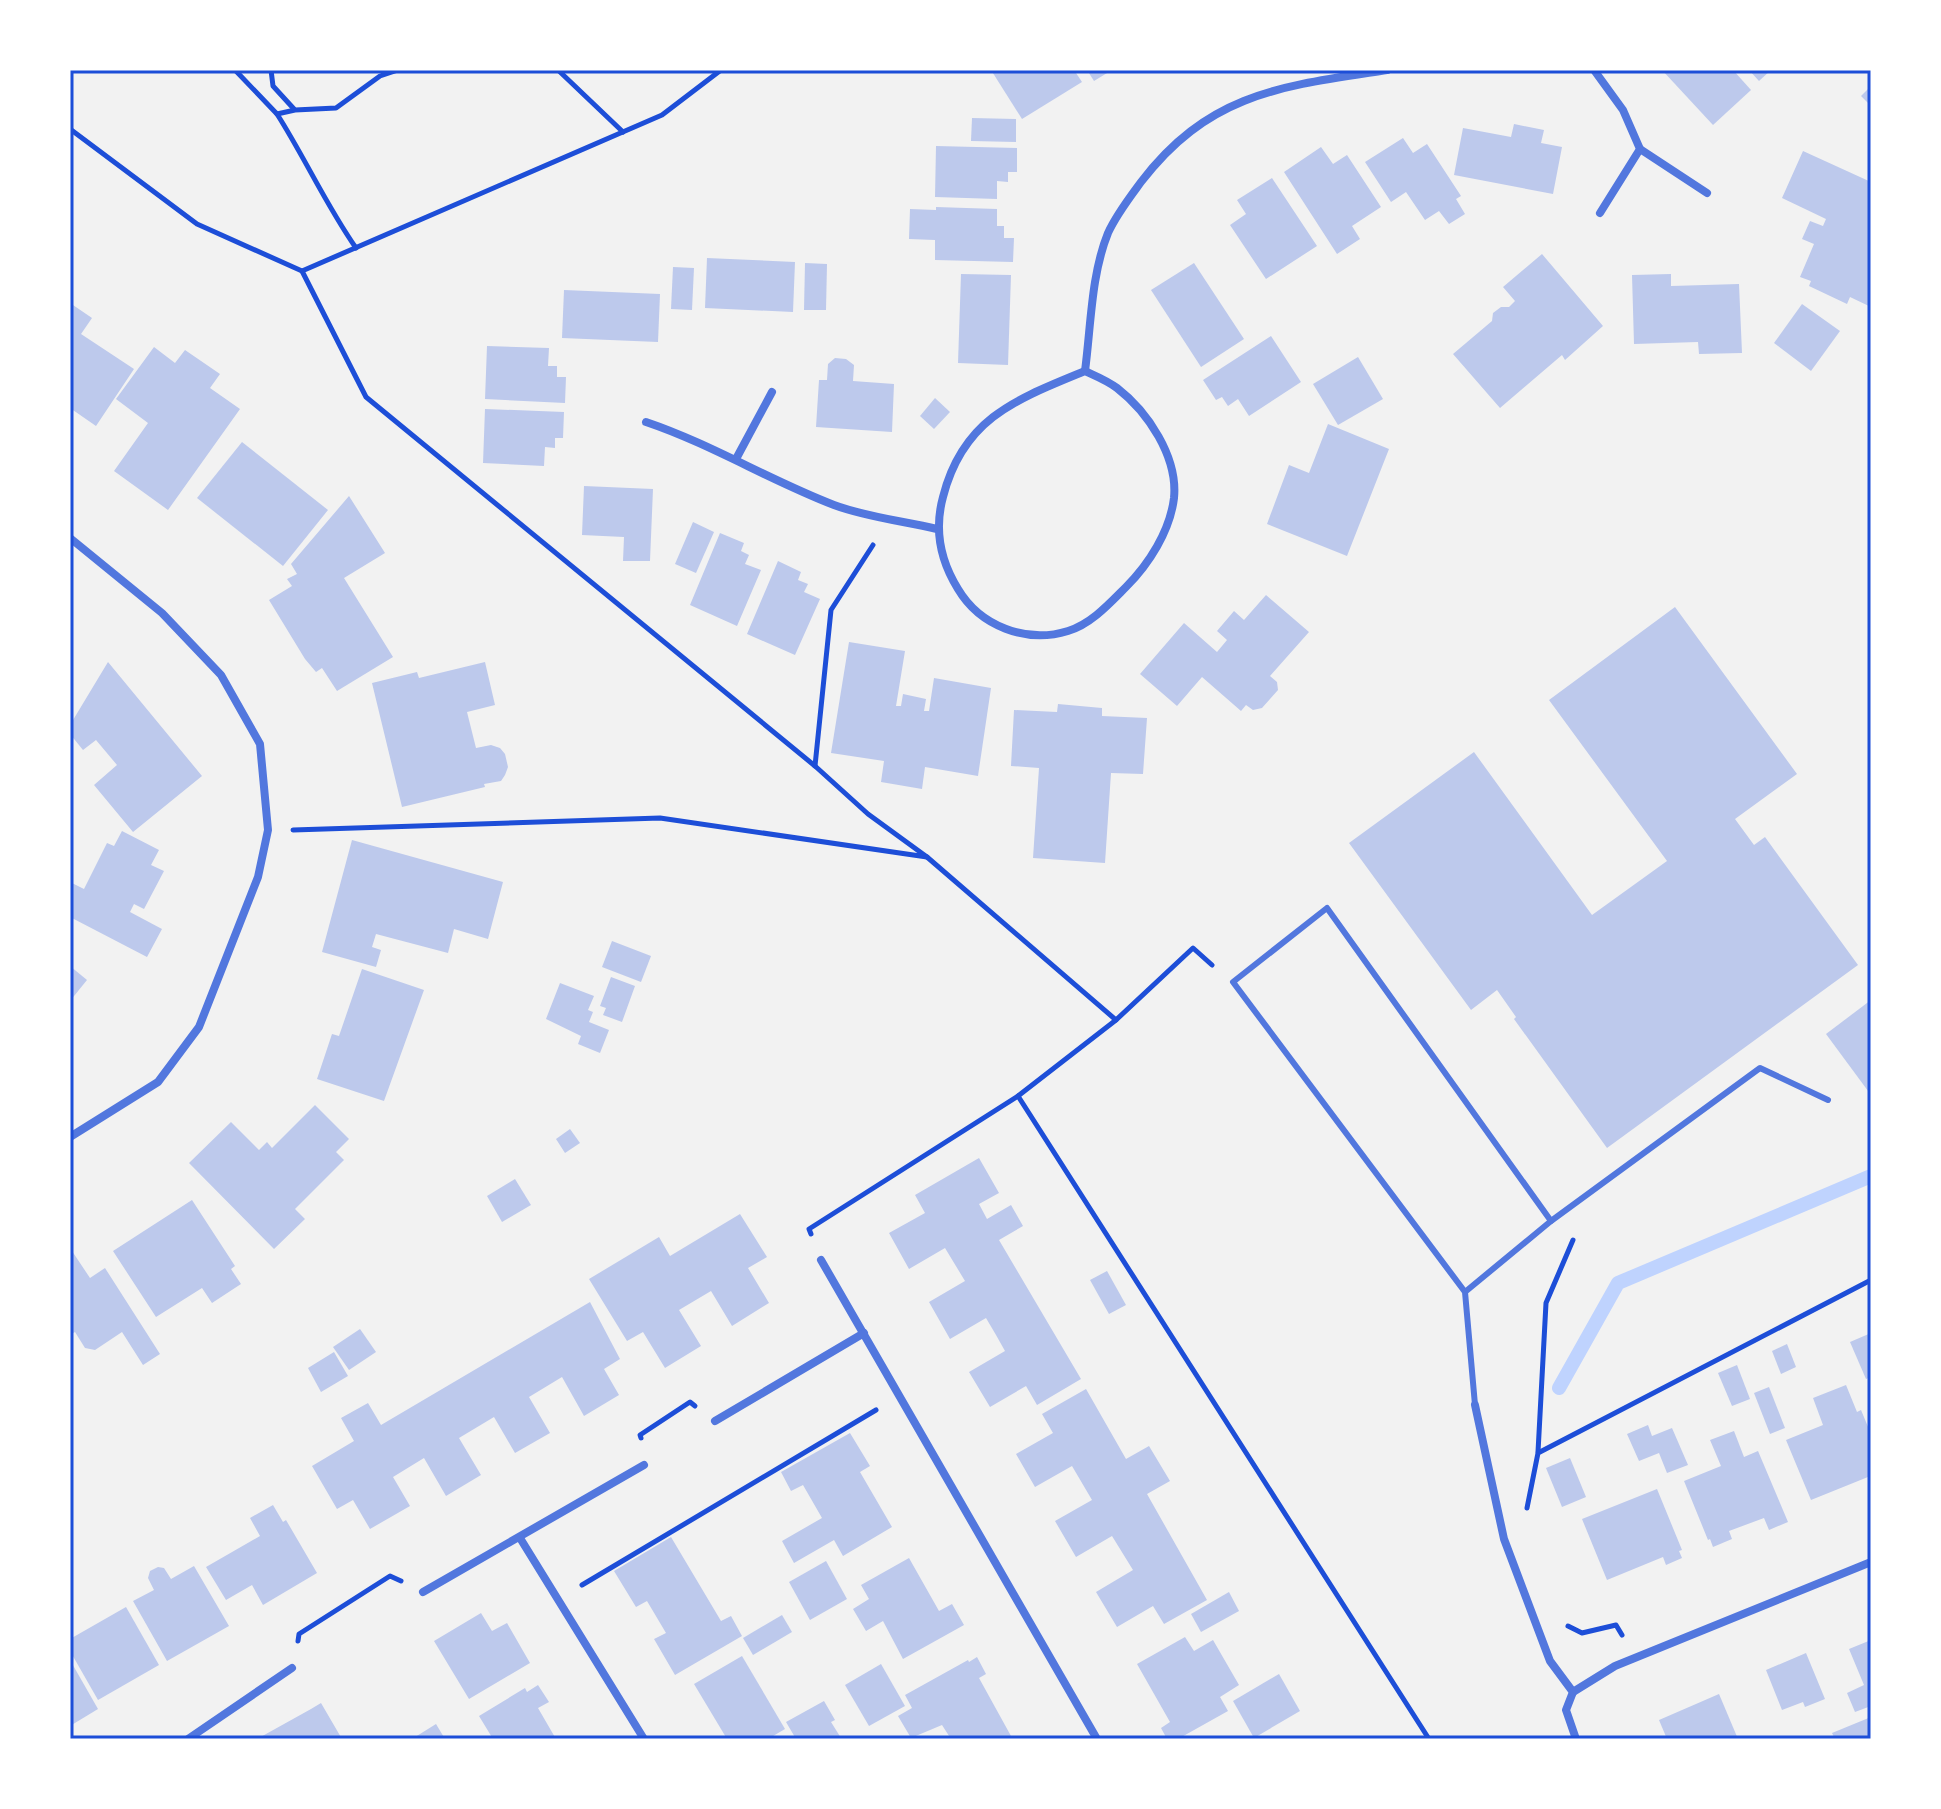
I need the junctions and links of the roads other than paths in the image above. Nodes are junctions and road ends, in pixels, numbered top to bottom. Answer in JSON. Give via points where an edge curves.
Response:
{"nodes":[{"id":1,"x":1387,"y":70,"type":"edge"},
{"id":2,"x":1594,"y":70,"type":"edge"},
{"id":3,"x":1640,"y":149,"type":"junction"},
{"id":4,"x":1707,"y":193,"type":"dead end"},
{"id":5,"x":1600,"y":213,"type":"dead end"},
{"id":6,"x":1085,"y":371,"type":"junction"},
{"id":7,"x":772,"y":392,"type":"dead end"},
{"id":8,"x":646,"y":422,"type":"dead end"},
{"id":9,"x":736,"y":459,"type":"junction"},
{"id":10,"x":937,"y":529,"type":"junction"},
{"id":11,"x":70,"y":538,"type":"edge"},
{"id":12,"x":1828,"y":1100,"type":"dead end"},
{"id":13,"x":70,"y":1137,"type":"edge"},
{"id":14,"x":1551,"y":1221,"type":"junction"},
{"id":15,"x":821,"y":1260,"type":"road end"},
{"id":16,"x":1465,"y":1292,"type":"junction"},
{"id":17,"x":864,"y":1333,"type":"junction"},
{"id":18,"x":1475,"y":1405,"type":"joint"},
{"id":19,"x":715,"y":1421,"type":"road end"},
{"id":20,"x":644,"y":1465,"type":"road end"},
{"id":21,"x":520,"y":1538,"type":"junction"},
{"id":22,"x":1871,"y":1562,"type":"edge"},
{"id":23,"x":423,"y":1592,"type":"road end"},
{"id":24,"x":292,"y":1668,"type":"road end"},
{"id":25,"x":1573,"y":1692,"type":"junction"},
{"id":26,"x":188,"y":1739,"type":"edge"},
{"id":27,"x":644,"y":1739,"type":"edge"},
{"id":28,"x":1097,"y":1739,"type":"edge"},
{"id":29,"x":1576,"y":1739,"type":"edge"}],
"edges":[{"from":1,"to":6,"type":"street","via":[[1265,92],[1182,135],[1108,233]]},
{"from":2,"to":3,"type":"street","via":[[1623,110]]},
{"from":3,"to":4,"type":"street"},
{"from":3,"to":5,"type":"street"},
{"from":6,"to":10,"type":"street","via":[[1011,403],[967,443],[948,483]]},
{"from":6,"to":10,"type":"street","via":[[1116,388],[1144,415],[1170,462],[1174,497],[1161,542],[1133,580],[1101,612],[1069,631],[1034,635],[1001,628],[969,608],[946,570]]},
{"from":7,"to":9,"type":"street"},
{"from":8,"to":9,"type":"street"},
{"from":9,"to":10,"type":"street","via":[[838,506]]},
{"from":11,"to":13,"type":"street","via":[[162,613],[221,675],[260,744],[268,830],[258,877],[199,1027],[158,1082]]},
{"from":12,"to":14,"type":"lane","via":[[1760,1068]]},
{"from":14,"to":16,"type":"lane"},
{"from":14,"to":16,"type":"lane","via":[[1327,908],[1233,982]]},
{"from":15,"to":17,"type":"street"},
{"from":16,"to":18,"type":"lane"},
{"from":17,"to":19,"type":"street"},
{"from":17,"to":28,"type":"street"},
{"from":18,"to":25,"type":"street","via":[[1504,1539],[1550,1661]]},
{"from":20,"to":21,"type":"street"},
{"from":21,"to":23,"type":"street"},
{"from":21,"to":27,"type":"street"},
{"from":22,"to":25,"type":"street","via":[[1615,1666]]},
{"from":24,"to":26,"type":"street"},
{"from":25,"to":29,"type":"street","via":[[1566,1710]]}]}
